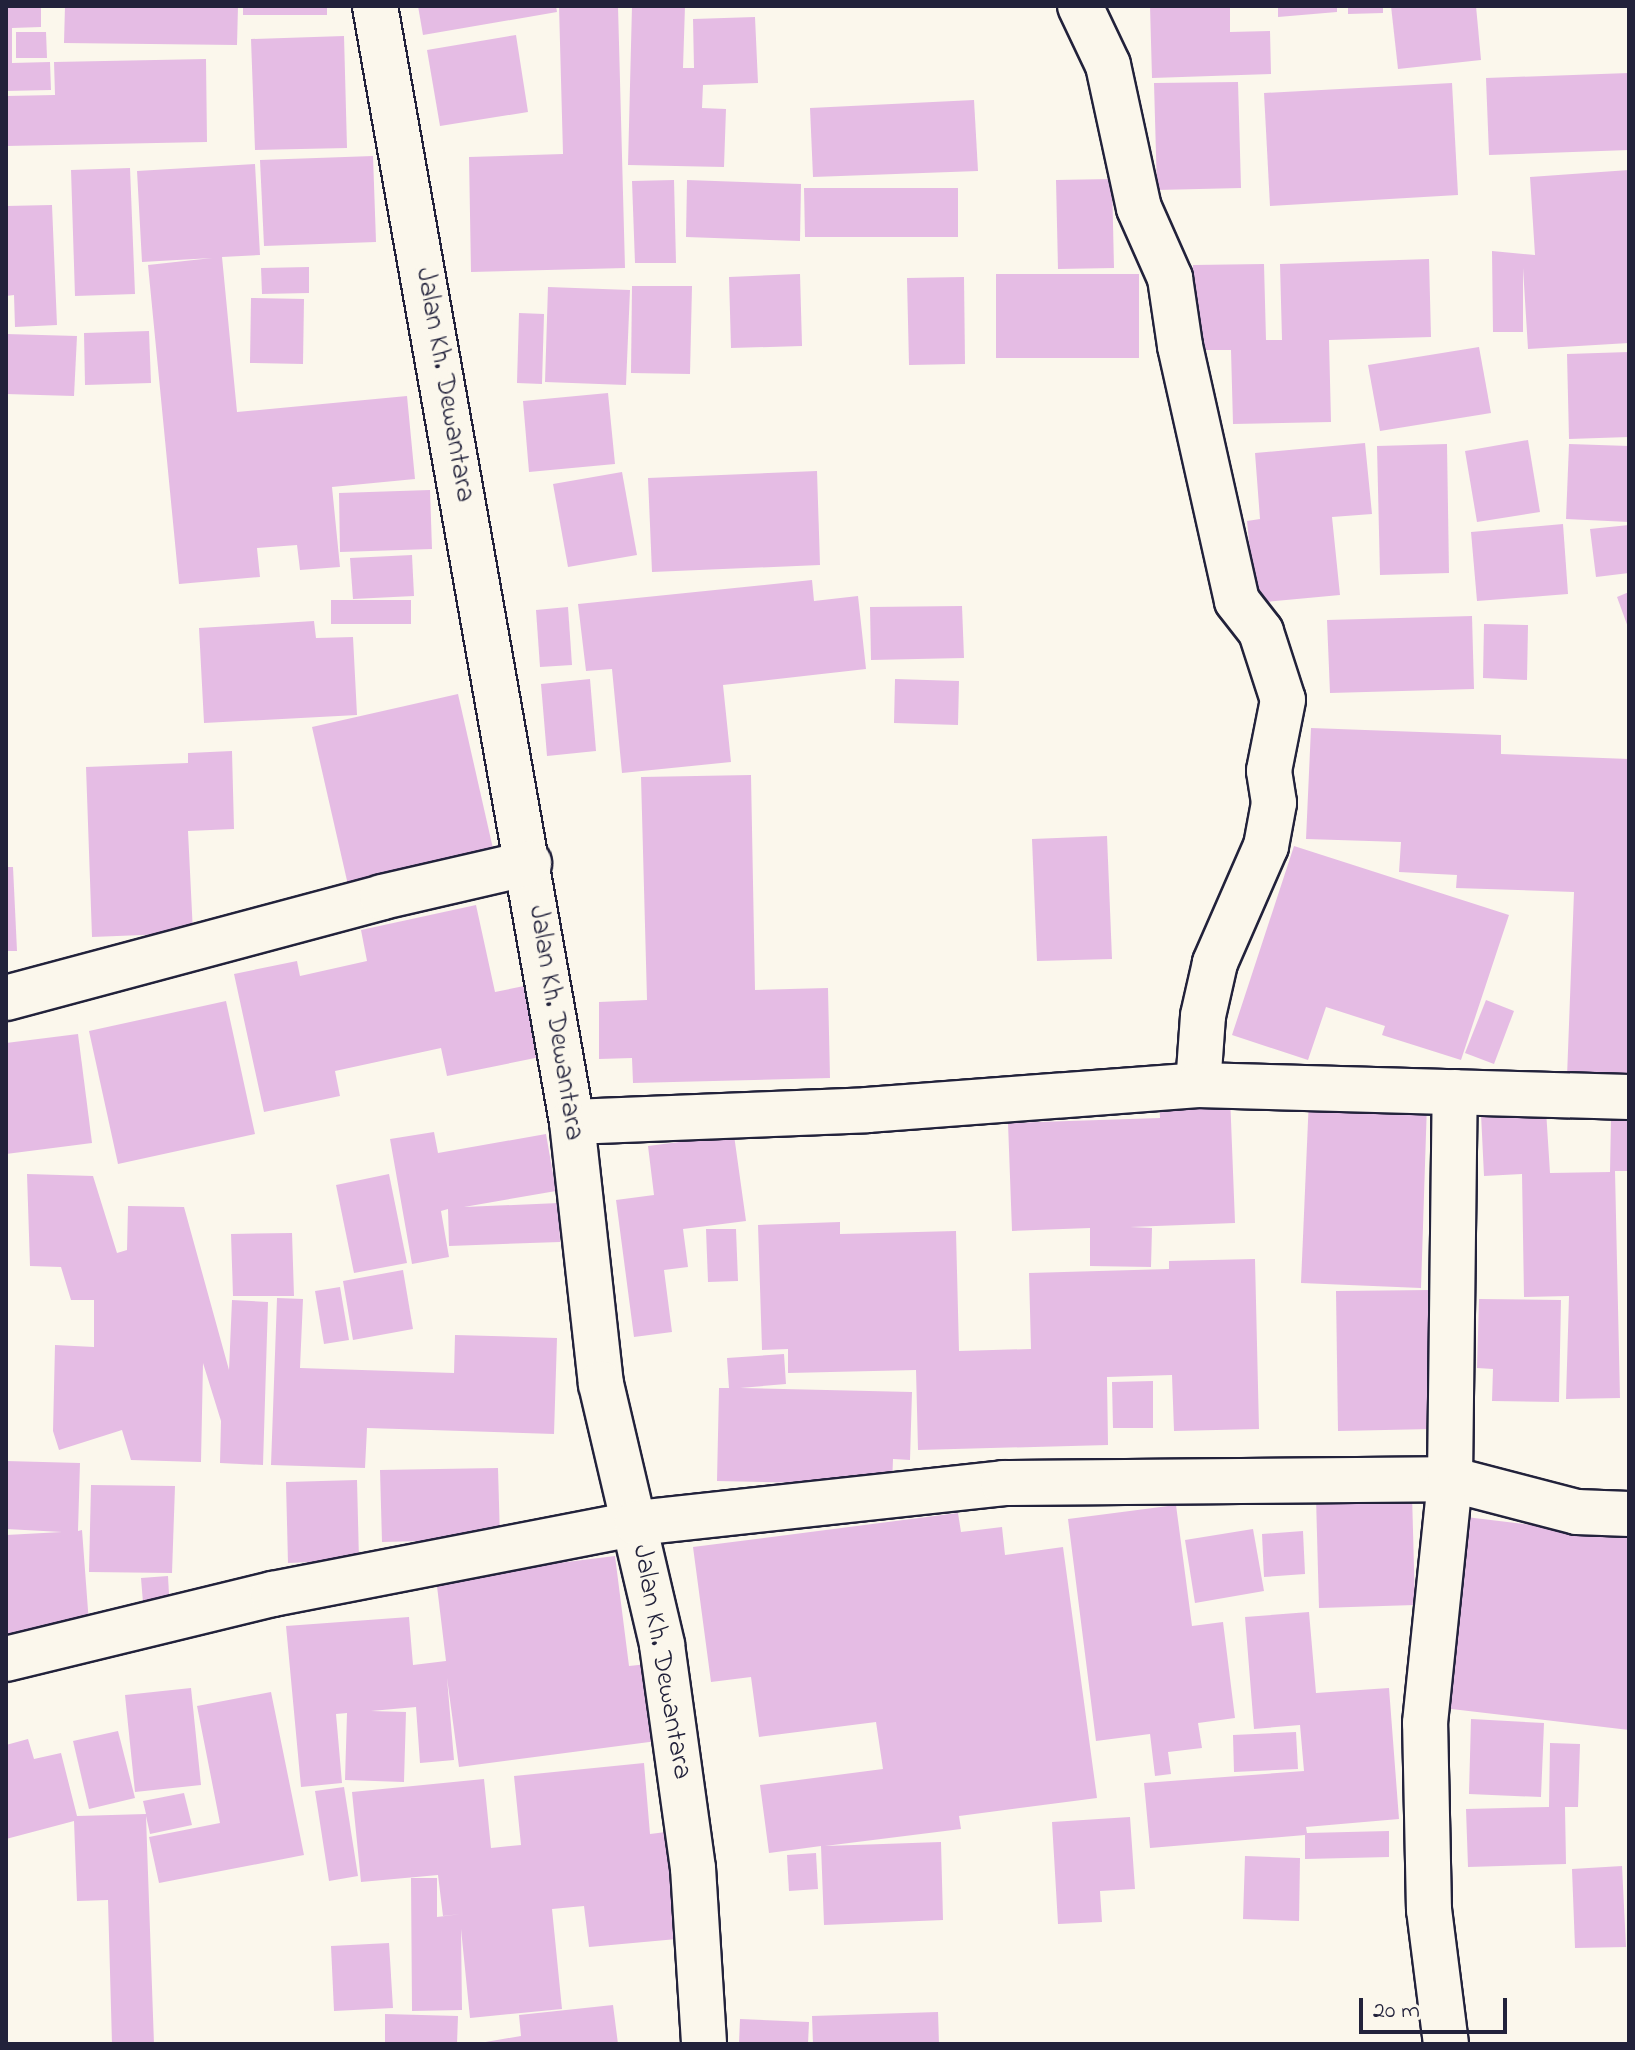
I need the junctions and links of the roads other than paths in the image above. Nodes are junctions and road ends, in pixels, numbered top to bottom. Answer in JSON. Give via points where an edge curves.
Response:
{"nodes":[{"id":1,"x":375,"y":6,"type":"edge"},
{"id":2,"x":1080,"y":6,"type":"edge"},
{"id":3,"x":529,"y":863,"type":"junction"},
{"id":4,"x":6,"y":998,"type":"edge"},
{"id":5,"x":1198,"y":1085,"type":"junction"},
{"id":6,"x":1455,"y":1092,"type":"junction"},
{"id":7,"x":1629,"y":1097,"type":"edge"},
{"id":8,"x":572,"y":1122,"type":"junction"},
{"id":9,"x":1450,"y":1479,"type":"junction"},
{"id":10,"x":1629,"y":1514,"type":"edge"},
{"id":11,"x":637,"y":1523,"type":"junction"},
{"id":12,"x":6,"y":1659,"type":"edge"},
{"id":13,"x":704,"y":2044,"type":"edge"},
{"id":14,"x":1446,"y":2044,"type":"edge"}],
"edges":[{"from":1,"to":3,"type":"street","name":"Jalan Kh. Dewantara"},
{"from":2,"to":5,"type":"street","via":[[1108,65],[1139,208],[1170,278],[1180,346],[1237,601],[1261,632],[1283,700],[1269,771],[1274,803],[1266,846],[1215,963],[1203,1016]]},
{"from":3,"to":4,"type":"street"},
{"from":3,"to":8,"type":"street","name":"Jalan Kh. Dewantara"},
{"from":5,"to":6,"type":"street"},
{"from":5,"to":8,"type":"street","via":[[867,1110]]},
{"from":6,"to":7,"type":"street"},
{"from":6,"to":9,"type":"street"},
{"from":8,"to":11,"type":"street","name":"Jalan Kh. Dewantara","via":[[601,1384]]},
{"from":9,"to":10,"type":"street","via":[[1577,1512]]},
{"from":9,"to":11,"type":"street","via":[[1003,1483]]},
{"from":9,"to":14,"type":"street","via":[[1425,1723],[1429,1910]]},
{"from":11,"to":12,"type":"street","via":[[273,1594]]},
{"from":11,"to":13,"type":"street","name":"Jalan Kh. Dewantara","via":[[662,1645],[693,1868]]}]}
